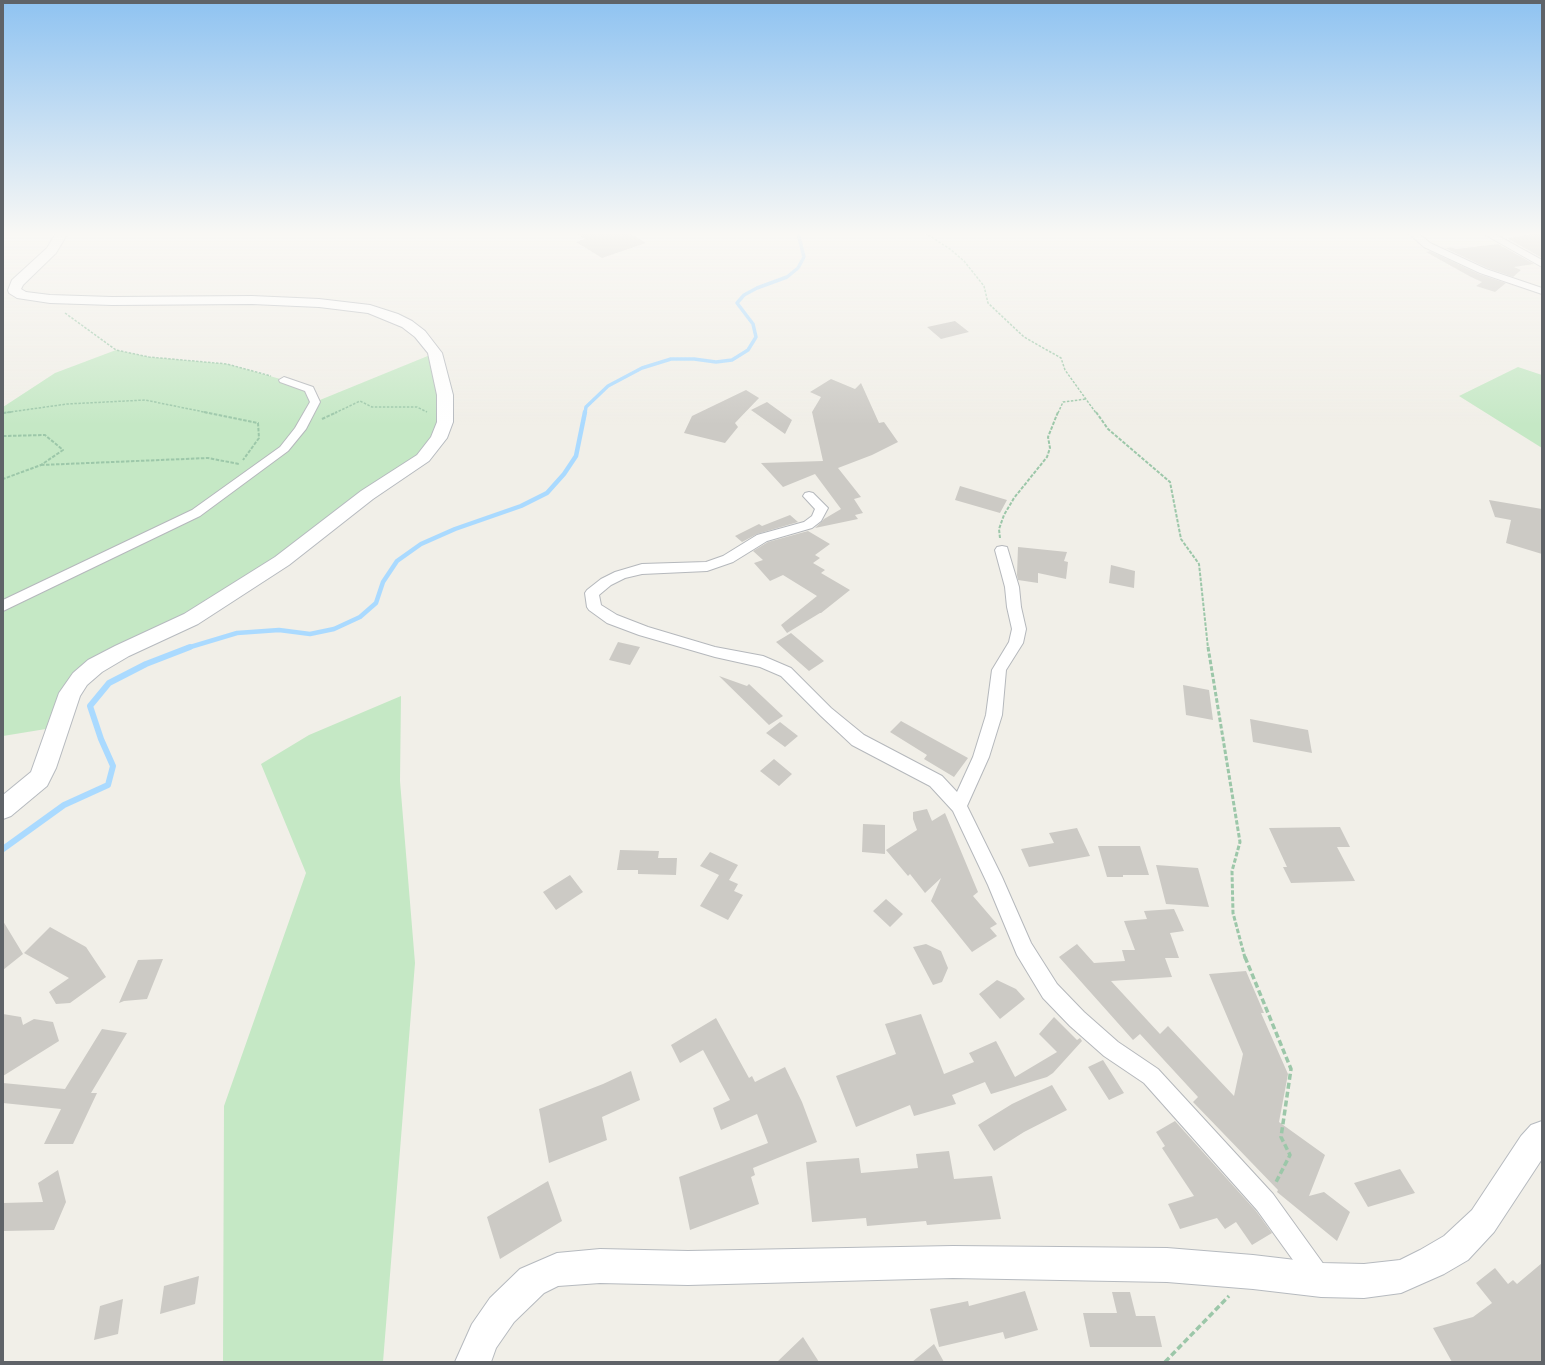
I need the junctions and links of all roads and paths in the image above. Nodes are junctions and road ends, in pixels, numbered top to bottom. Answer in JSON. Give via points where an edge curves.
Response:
{"nodes":[{"id":1,"x":34,"y":297,"type":"edge"},
{"id":2,"x":987,"y":297,"type":"edge"},
{"id":3,"x":50,"y":299,"type":"junction"},
{"id":4,"x":284,"y":380,"type":"joint"},
{"id":5,"x":1086,"y":399,"type":"junction"},
{"id":6,"x":3,"y":414,"type":"edge"},
{"id":7,"x":300,"y":429,"type":"junction"},
{"id":8,"x":3,"y":436,"type":"edge"},
{"id":9,"x":439,"y":438,"type":"junction"},
{"id":10,"x":242,"y":463,"type":"dead end"},
{"id":11,"x":41,"y":465,"type":"junction"},
{"id":12,"x":244,"y":465,"type":"dead end"},
{"id":13,"x":3,"y":479,"type":"edge"},
{"id":14,"x":809,"y":496,"type":"dead end"},
{"id":15,"x":1002,"y":550,"type":"joint"},
{"id":16,"x":3,"y":606,"type":"edge"},
{"id":17,"x":959,"y":806,"type":"junction"},
{"id":18,"x":3,"y":809,"type":"edge"},
{"id":19,"x":1542,"y":1136,"type":"edge"},
{"id":20,"x":1265,"y":1202,"type":"junction"},
{"id":21,"x":1252,"y":1272,"type":"junction"},
{"id":22,"x":1321,"y":1280,"type":"junction"},
{"id":23,"x":473,"y":1362,"type":"edge"},
{"id":24,"x":1165,"y":1362,"type":"edge"}],
"edges":[{"from":1,"to":3,"type":"main road"},
{"from":2,"to":5,"type":"path","via":[[988,303],[1024,337],[1061,358],[1065,370]]},
{"from":3,"to":4,"type":"path","via":[[61,311],[116,350],[149,357],[227,364]]},
{"from":3,"to":9,"type":"main road","via":[[296,302],[370,309],[393,317],[420,334],[434,353],[445,395],[445,422]]},
{"from":4,"to":7,"type":"street","via":[[309,389],[315,402]]},
{"from":5,"to":15,"type":"path","via":[[1063,402],[1048,437],[1050,448],[1047,457],[1014,498],[1004,515],[999,529]]},
{"from":5,"to":20,"type":"path","via":[[1108,429],[1170,482],[1181,539],[1199,564],[1208,648],[1240,842],[1232,871],[1233,913],[1247,965],[1291,1069],[1281,1137],[1290,1155]]},
{"from":6,"to":10,"type":"path","via":[[67,404],[145,400],[258,423],[259,438]]},
{"from":7,"to":9,"type":"path","via":[[360,402],[372,407],[417,407],[427,412]]},
{"from":7,"to":16,"type":"street","via":[[284,449],[196,513]]},
{"from":8,"to":11,"type":"path","via":[[45,435],[63,450]]},
{"from":9,"to":18,"type":"main road","via":[[423,458],[367,495],[282,561],[190,619],[95,666],[70,692],[39,779]]},
{"from":11,"to":12,"type":"path","via":[[208,458]]},
{"from":11,"to":13,"type":"path"},
{"from":14,"to":17,"type":"street","via":[[822,508],[817,518],[808,525],[762,538],[728,559],[707,566],[642,569],[620,575],[592,593],[594,607],[612,618],[644,631],[715,652],[763,662],[786,672],[858,740],[936,781]]},
{"from":15,"to":17,"type":"street","via":[[1019,629],[1016,643],[1000,670],[994,715],[981,757]]},
{"from":17,"to":20,"type":"street","via":[[996,883],[1024,950],[1050,991],[1111,1049],[1151,1076]]},
{"from":19,"to":22,"type":"main road","via":[[1484,1221],[1456,1248],[1402,1276],[1364,1281]]},
{"from":20,"to":22,"type":"street"},
{"from":21,"to":22,"type":"main road"},
{"from":21,"to":23,"type":"main road","via":[[1167,1266],[953,1262],[688,1268],[600,1266],[557,1270],[532,1281],[502,1310],[484,1336]]},
{"from":21,"to":24,"type":"path"}]}
